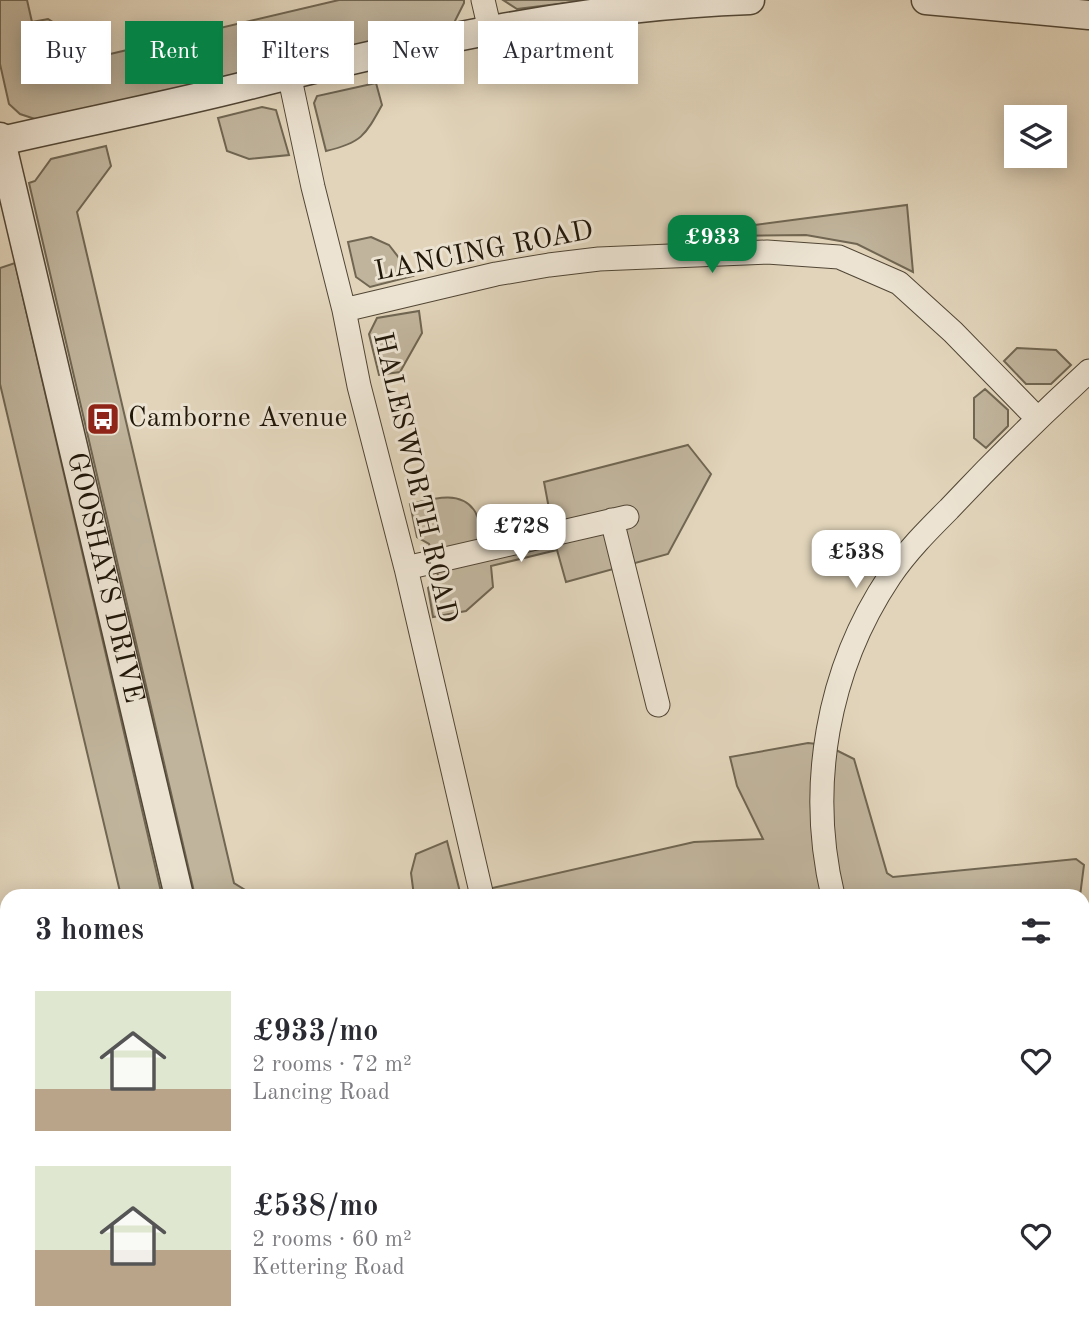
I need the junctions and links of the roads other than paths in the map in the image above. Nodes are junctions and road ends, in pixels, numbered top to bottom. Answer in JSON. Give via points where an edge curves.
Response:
{"nodes":[{"id":1,"x":483,"y":0,"type":"edge"},
{"id":2,"x":750,"y":0,"type":"edge"},
{"id":3,"x":926,"y":0,"type":"edge"},
{"id":4,"x":709,"y":1,"type":"edge"},
{"id":5,"x":1089,"y":15,"type":"edge"},
{"id":6,"x":488,"y":21,"type":"edge"},
{"id":7,"x":540,"y":21,"type":"edge"},
{"id":8,"x":478,"y":33,"type":"edge"},
{"id":9,"x":354,"y":60,"type":"edge"},
{"id":10,"x":252,"y":84,"type":"edge"},
{"id":11,"x":291,"y":84,"type":"edge"},
{"id":12,"x":0,"y":139,"type":"edge"},
{"id":13,"x":344,"y":310,"type":"junction"},
{"id":14,"x":1089,"y":371,"type":"edge"},
{"id":15,"x":1037,"y":418,"type":"junction"},
{"id":16,"x":406,"y":568,"type":"junction"},
{"id":17,"x":658,"y":705,"type":"dead end"},
{"id":18,"x":177,"y":889,"type":"edge"},
{"id":19,"x":480,"y":889,"type":"edge"},
{"id":20,"x":831,"y":889,"type":"edge"}],
"edges":[{"from":1,"to":6,"type":"street"},
{"from":2,"to":4,"type":"street"},
{"from":3,"to":5,"type":"street"},
{"from":4,"to":7,"type":"street"},
{"from":8,"to":9,"type":"street"},
{"from":10,"to":12,"type":"street"},
{"from":11,"to":13,"type":"street","name":"HALESWORTH ROAD"},
{"from":12,"to":18,"type":"street","name":"GOOSHAYS DRIVE"},
{"from":13,"to":15,"type":"street","name":"LANCING ROAD","via":[[496,274],[599,259],[767,251],[839,257],[899,283]]},
{"from":13,"to":16,"type":"street","name":"HALESWORTH ROAD"},
{"from":14,"to":15,"type":"street"},
{"from":15,"to":20,"type":"street","via":[[905,555],[857,635],[827,732],[822,811]]},
{"from":16,"to":17,"type":"street","via":[[619,518]]},
{"from":16,"to":19,"type":"street","name":"HALESWORTH ROAD"}]}
